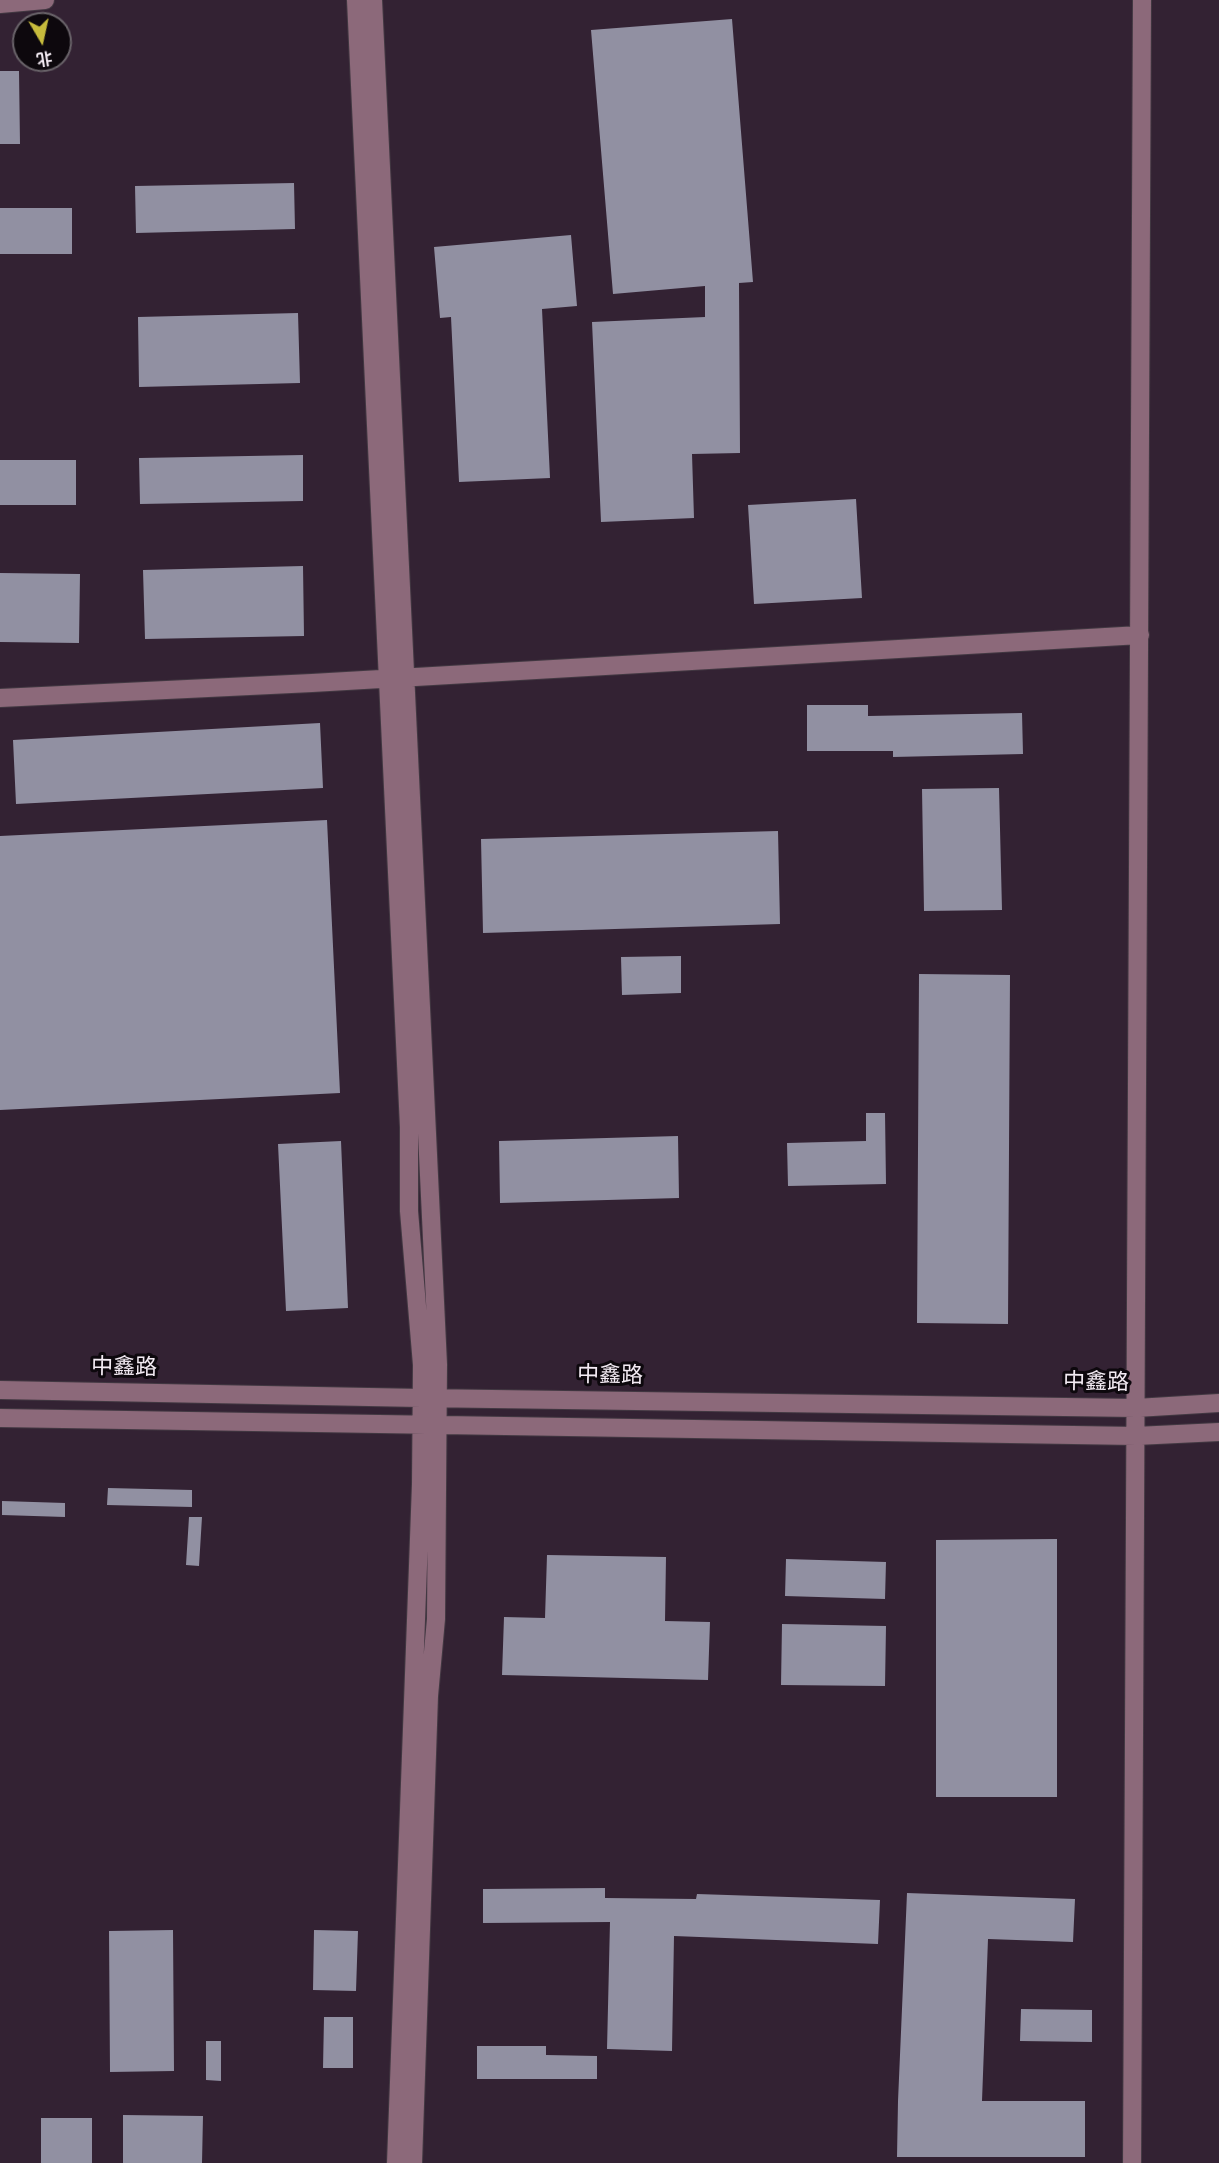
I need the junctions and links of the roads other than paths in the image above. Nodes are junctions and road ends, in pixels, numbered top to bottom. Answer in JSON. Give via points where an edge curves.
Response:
{"nodes":[{"id":1,"x":45,"y":0,"type":"edge"},
{"id":2,"x":356,"y":0,"type":"edge"},
{"id":3,"x":373,"y":0,"type":"edge"},
{"id":4,"x":1142,"y":0,"type":"edge"},
{"id":5,"x":0,"y":4,"type":"edge"},
{"id":6,"x":1140,"y":635,"type":"junction"},
{"id":7,"x":395,"y":678,"type":"junction"},
{"id":8,"x":0,"y":698,"type":"edge"},
{"id":9,"x":0,"y":1390,"type":"edge"},
{"id":10,"x":430,"y":1398,"type":"junction"},
{"id":11,"x":1219,"y":1403,"type":"edge"},
{"id":12,"x":1136,"y":1408,"type":"junction"},
{"id":13,"x":0,"y":1418,"type":"edge"},
{"id":14,"x":430,"y":1425,"type":"junction"},
{"id":15,"x":1219,"y":1432,"type":"edge"},
{"id":16,"x":1136,"y":1436,"type":"junction"},
{"id":17,"x":396,"y":2163,"type":"edge"},
{"id":18,"x":413,"y":2163,"type":"edge"},
{"id":19,"x":1132,"y":2163,"type":"edge"}],
"edges":[{"from":1,"to":5,"type":"street"},
{"from":2,"to":7,"type":"street"},
{"from":3,"to":7,"type":"street"},
{"from":4,"to":6,"type":"street"},
{"from":6,"to":7,"type":"street"},
{"from":6,"to":12,"type":"street"},
{"from":7,"to":8,"type":"street"},
{"from":7,"to":10,"type":"street","via":[[409,1211],[422,1365]]},
{"from":9,"to":10,"type":"street","name":"中鑫路"},
{"from":10,"to":12,"type":"street","name":"中鑫路"},
{"from":10,"to":14,"type":"street"},
{"from":11,"to":12,"type":"street","name":"中鑫路"},
{"from":12,"to":16,"type":"street"},
{"from":13,"to":14,"type":"street"},
{"from":14,"to":16,"type":"street"},
{"from":14,"to":17,"type":"street","via":[[421,1484]]},
{"from":14,"to":18,"type":"street","via":[[436,1619],[429,1696]]},
{"from":15,"to":16,"type":"street"},
{"from":16,"to":19,"type":"street"}]}
